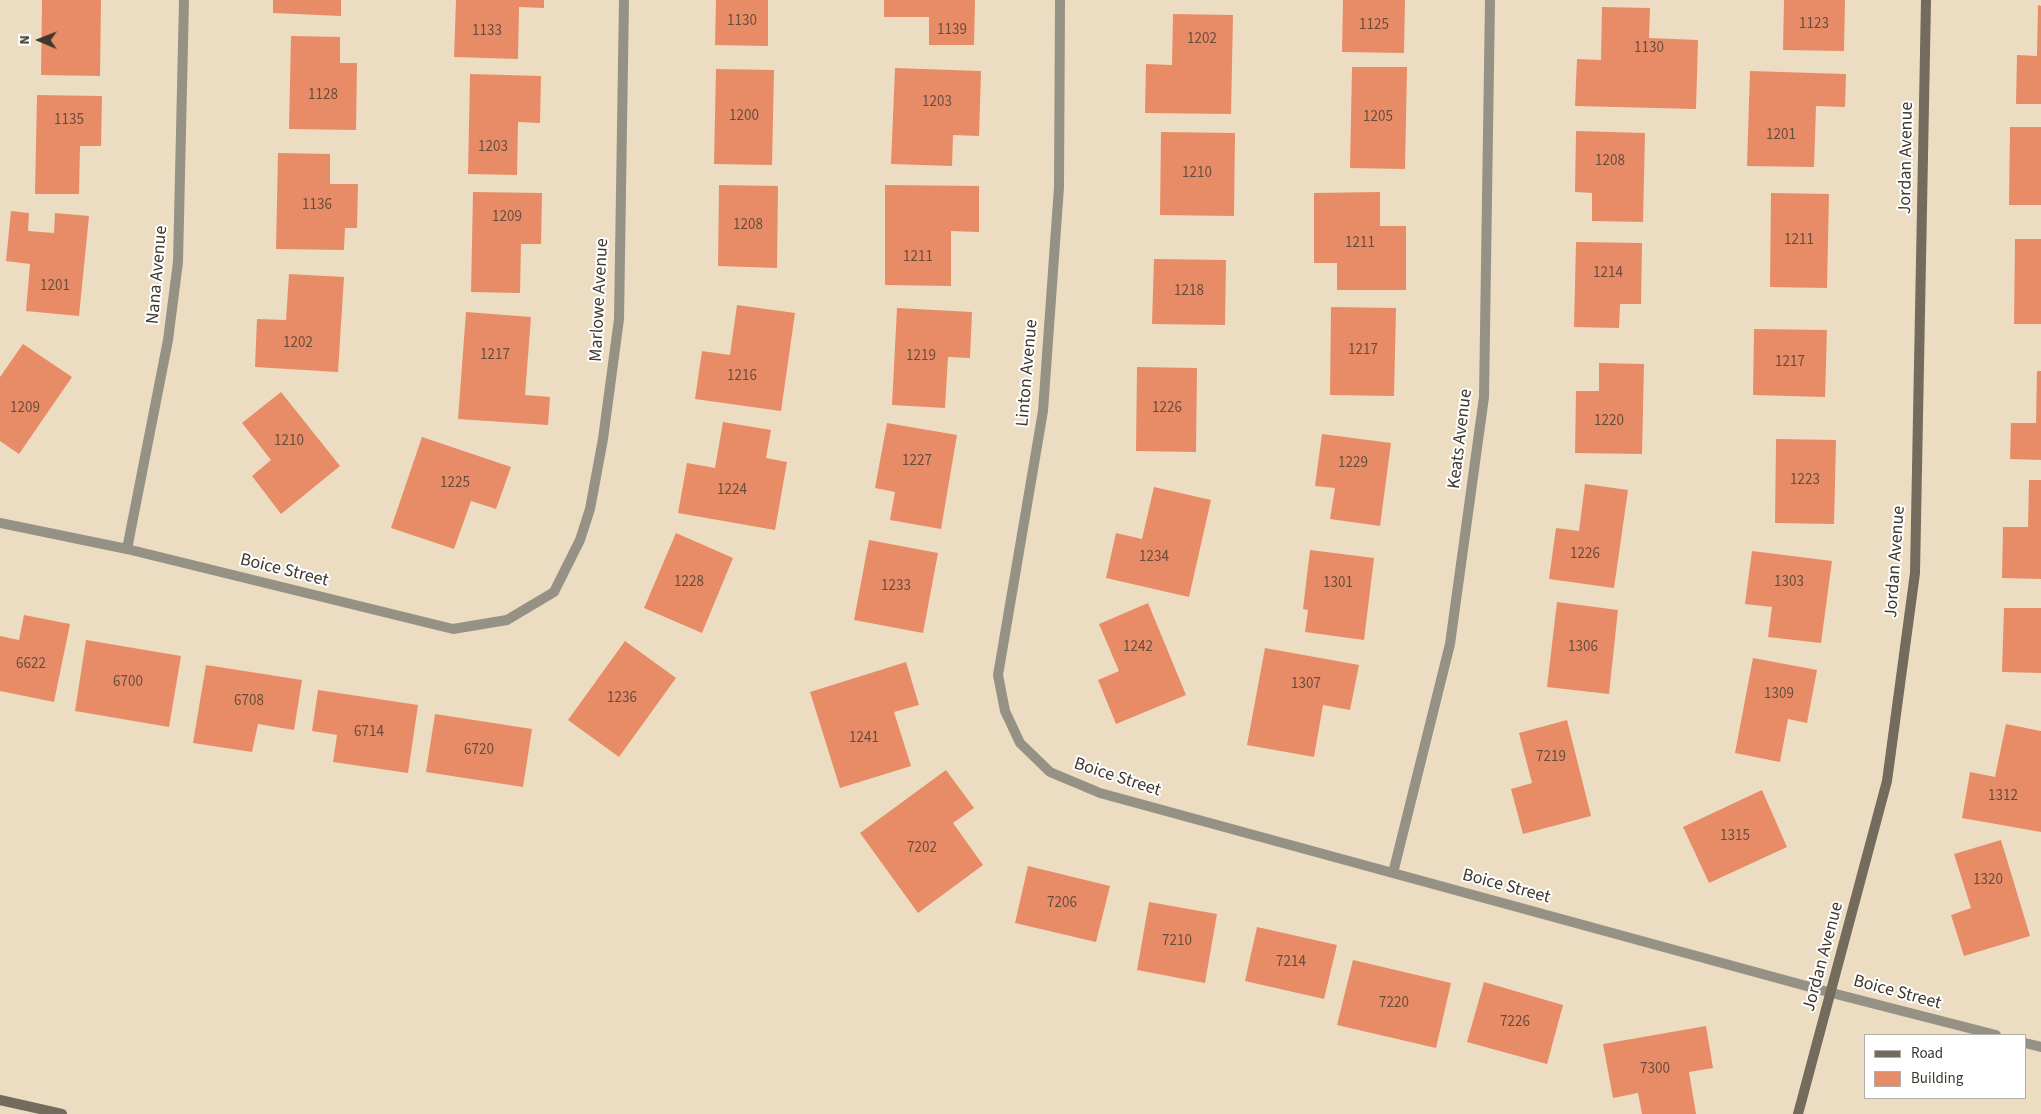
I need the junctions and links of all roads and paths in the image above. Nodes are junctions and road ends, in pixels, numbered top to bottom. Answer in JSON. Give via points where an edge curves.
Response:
{"nodes":[{"id":1,"x":184,"y":0,"type":"edge"},
{"id":2,"x":624,"y":0,"type":"edge"},
{"id":3,"x":1060,"y":0,"type":"edge"},
{"id":4,"x":1490,"y":0,"type":"edge"},
{"id":5,"x":1926,"y":0,"type":"edge"},
{"id":6,"x":0,"y":523,"type":"edge"},
{"id":7,"x":127,"y":549,"type":"junction"},
{"id":8,"x":554,"y":592,"type":"joint"},
{"id":9,"x":1020,"y":743,"type":"joint"},
{"id":10,"x":1392,"y":873,"type":"junction"},
{"id":11,"x":1832,"y":993,"type":"junction"},
{"id":12,"x":1992,"y":1034,"type":"edge"},
{"id":13,"x":2026,"y":1043,"type":"edge"},
{"id":14,"x":2041,"y":1047,"type":"edge"},
{"id":15,"x":0,"y":1100,"type":"edge"},
{"id":16,"x":62,"y":1114,"type":"edge"},
{"id":17,"x":1798,"y":1114,"type":"edge"}],
"edges":[{"from":1,"to":7,"type":"street","name":"Nana Avenue","via":[[178,262],[168,340]]},
{"from":2,"to":8,"type":"street","name":"Marlowe Avenue","via":[[619,319],[590,508],[580,540]]},
{"from":3,"to":9,"type":"street","name":"Linton Avenue","via":[[1059,187],[1043,411],[998,675],[1005,711]]},
{"from":4,"to":10,"type":"street","name":"Keats Avenue","via":[[1484,397],[1450,644]]},
{"from":5,"to":11,"type":"street","name":"Jordan Avenue","via":[[1915,573],[1887,781]]},
{"from":6,"to":7,"type":"street","name":"Boice Street"},
{"from":7,"to":8,"type":"street","name":"Boice Street","via":[[453,629],[507,620]]},
{"from":9,"to":10,"type":"street","name":"Boice Street","via":[[1050,772],[1100,794]]},
{"from":10,"to":11,"type":"street","name":"Boice Street"},
{"from":11,"to":12,"type":"street","name":"Boice Street"},
{"from":11,"to":17,"type":"street","name":"Jordan Avenue"},
{"from":13,"to":14,"type":"street"},
{"from":15,"to":16,"type":"street"}]}
